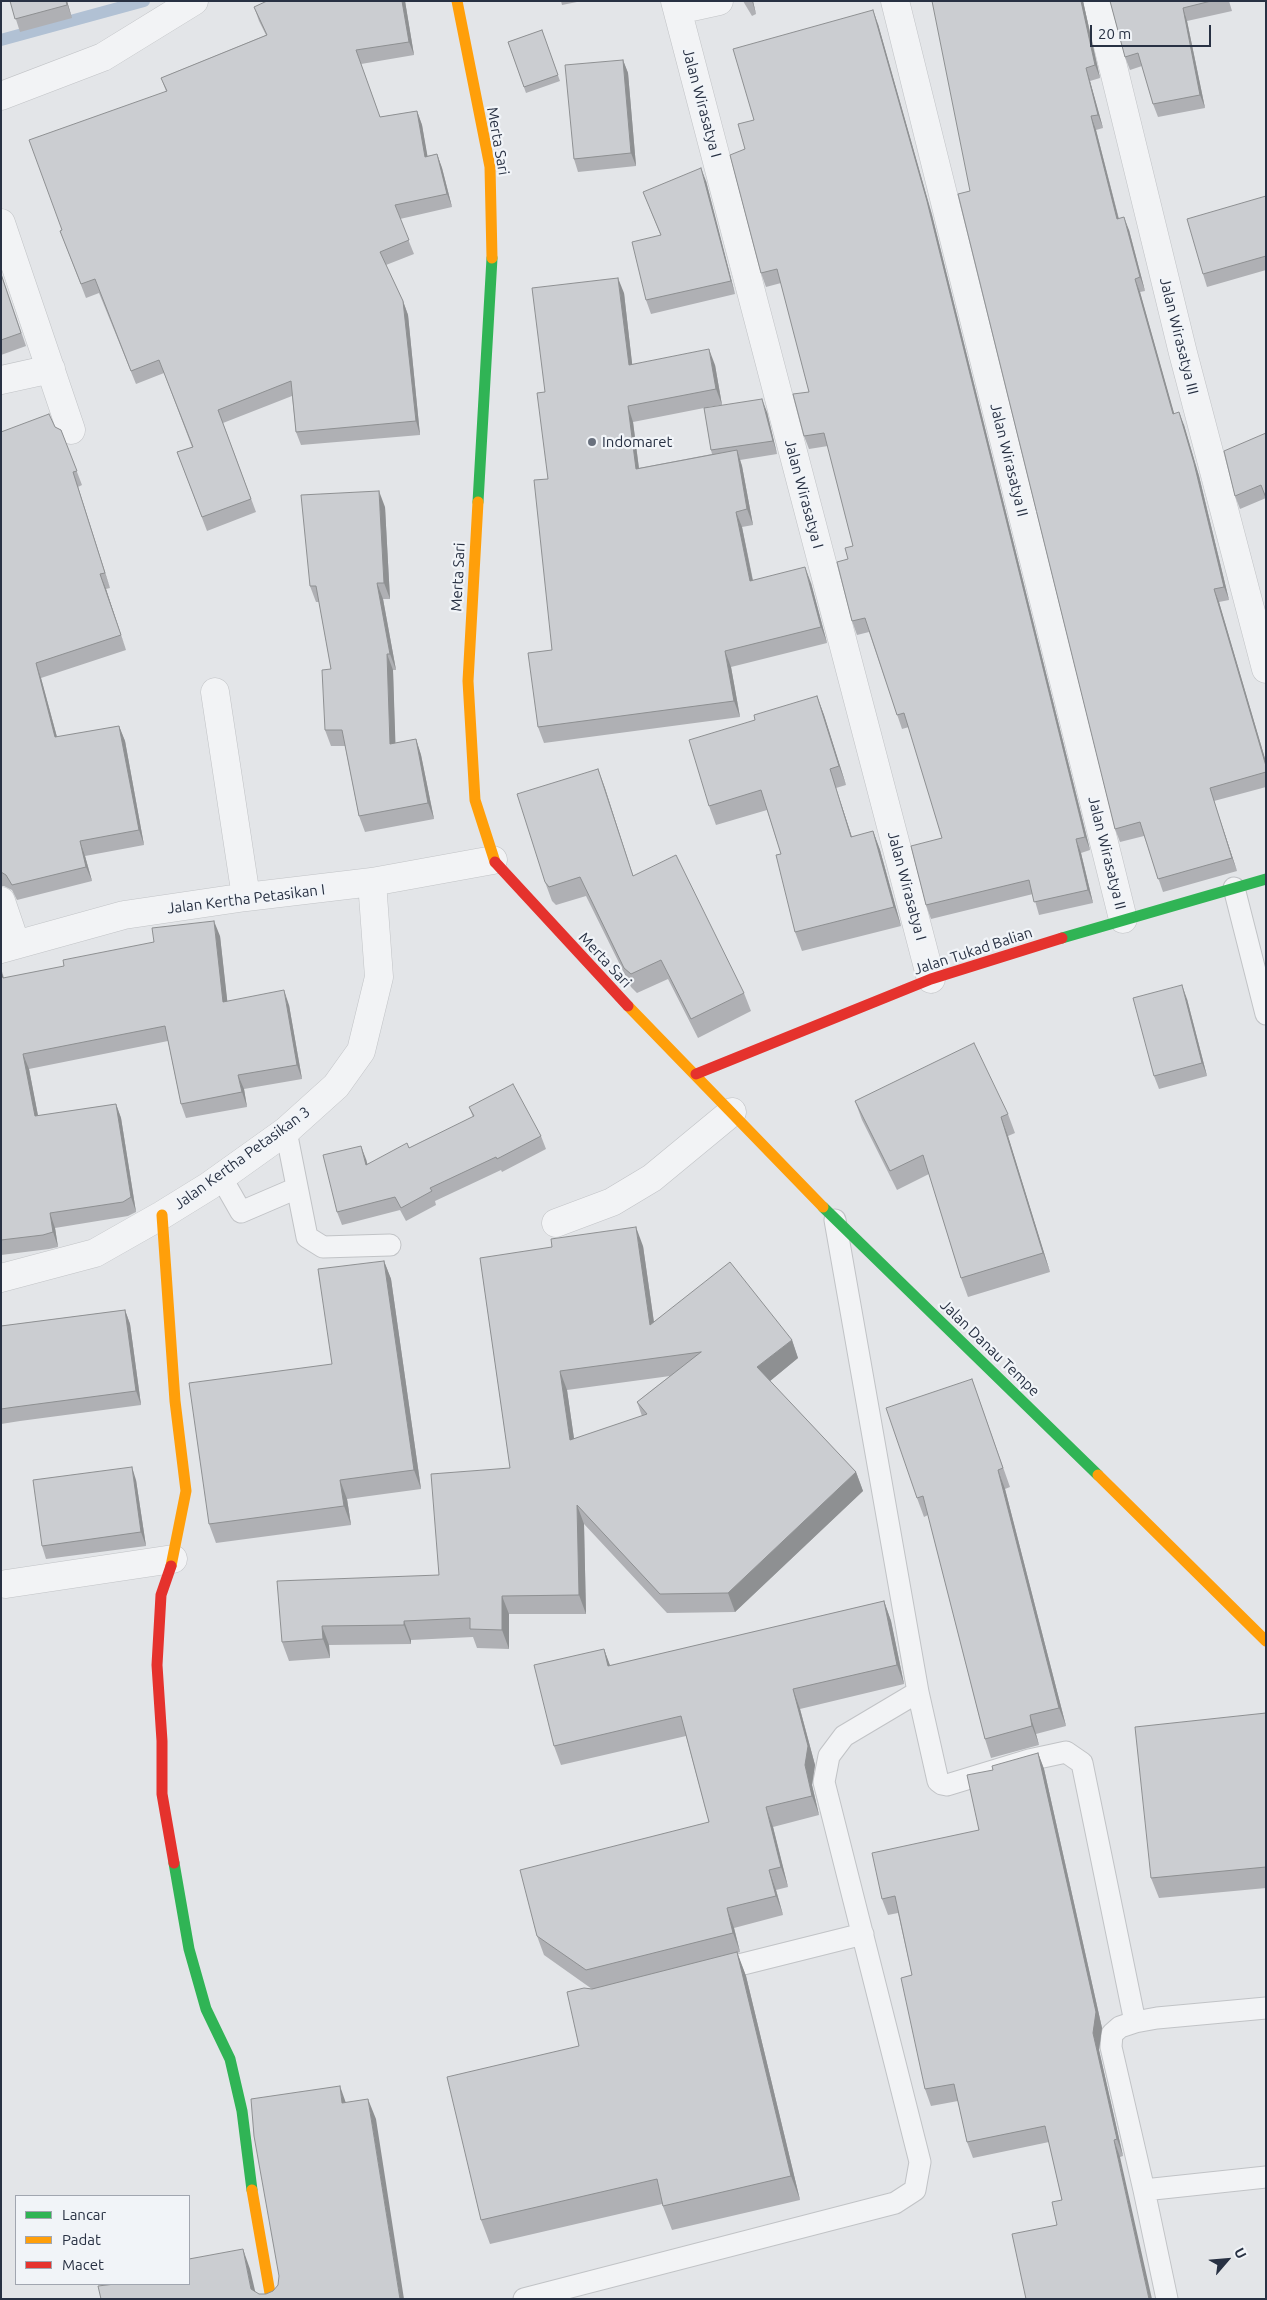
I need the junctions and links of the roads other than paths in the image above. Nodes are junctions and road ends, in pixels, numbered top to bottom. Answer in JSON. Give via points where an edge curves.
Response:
{"nodes":[{"id":1,"x":194,"y":1,"type":"edge"},
{"id":2,"x":457,"y":1,"type":"edge"},
{"id":3,"x":719,"y":1,"type":"edge"},
{"id":4,"x":895,"y":1,"type":"edge"},
{"id":5,"x":1097,"y":1,"type":"edge"},
{"id":6,"x":676,"y":6,"type":"edge"},
{"id":7,"x":1,"y":96,"type":"edge"},
{"id":8,"x":1,"y":223,"type":"edge"},
{"id":9,"x":50,"y":369,"type":"junction"},
{"id":10,"x":1,"y":380,"type":"edge"},
{"id":11,"x":71,"y":430,"type":"dead end"},
{"id":12,"x":1266,"y":669,"type":"edge"},
{"id":13,"x":215,"y":692,"type":"dead end"},
{"id":14,"x":493,"y":860,"type":"junction"},
{"id":15,"x":1266,"y":879,"type":"edge"},
{"id":16,"x":372,"y":882,"type":"junction"},
{"id":17,"x":1234,"y":888,"type":"junction"},
{"id":18,"x":246,"y":897,"type":"junction"},
{"id":19,"x":1,"y":901,"type":"edge"},
{"id":20,"x":1123,"y":919,"type":"junction"},
{"id":21,"x":8,"y":947,"type":"edge"},
{"id":22,"x":931,"y":979,"type":"junction"},
{"id":23,"x":1266,"y":1014,"type":"edge"},
{"id":24,"x":696,"y":1074,"type":"junction"},
{"id":25,"x":732,"y":1112,"type":"junction"},
{"id":26,"x":286,"y":1130,"type":"junction"},
{"id":27,"x":221,"y":1177,"type":"junction"},
{"id":28,"x":297,"y":1188,"type":"junction"},
{"id":29,"x":162,"y":1215,"type":"junction"},
{"id":30,"x":835,"y":1220,"type":"junction"},
{"id":31,"x":556,"y":1222,"type":"dead end"},
{"id":32,"x":390,"y":1245,"type":"dead end"},
{"id":33,"x":1,"y":1278,"type":"edge"},
{"id":34,"x":173,"y":1559,"type":"junction"},
{"id":35,"x":6,"y":1584,"type":"dead end"},
{"id":36,"x":1266,"y":1641,"type":"edge"},
{"id":37,"x":918,"y":1692,"type":"junction"},
{"id":38,"x":863,"y":1934,"type":"junction"},
{"id":39,"x":692,"y":1977,"type":"edge"},
{"id":40,"x":1266,"y":2008,"type":"edge"},
{"id":41,"x":1135,"y":2022,"type":"junction"},
{"id":42,"x":1266,"y":2177,"type":"edge"},
{"id":43,"x":1144,"y":2190,"type":"junction"},
{"id":44,"x":270,"y":2299,"type":"edge"},
{"id":45,"x":524,"y":2299,"type":"edge"},
{"id":46,"x":1167,"y":2299,"type":"edge"}],
"edges":[{"from":1,"to":7,"type":"street","via":[[103,57]]},
{"from":2,"to":14,"type":"street","name":"Merta Sari","via":[[490,167],[493,245],[468,681],[475,800]]},
{"from":3,"to":6,"type":"street"},
{"from":4,"to":20,"type":"street","name":"Jalan Wirasatya II"},
{"from":5,"to":12,"type":"street","name":"Jalan Wirasatya III","via":[[1183,353]]},
{"from":6,"to":22,"type":"street","name":"Jalan Wirasatya I"},
{"from":8,"to":9,"type":"street"},
{"from":9,"to":10,"type":"street"},
{"from":9,"to":11,"type":"street"},
{"from":13,"to":18,"type":"street"},
{"from":14,"to":16,"type":"street","name":"Jalan Kertha Petasikan I"},
{"from":14,"to":24,"type":"street","name":"Merta Sari","via":[[620,998]]},
{"from":15,"to":17,"type":"street","name":"Jalan Tukad Balian"},
{"from":16,"to":18,"type":"street","name":"Jalan Kertha Petasikan I"},
{"from":16,"to":26,"type":"street","name":"Jalan Kertha Petasikan 3","via":[[379,977],[360,1051],[336,1086]]},
{"from":17,"to":20,"type":"street","name":"Jalan Tukad Balian"},
{"from":17,"to":23,"type":"lane"},
{"from":18,"to":21,"type":"street","name":"Jalan Kertha Petasikan I","via":[[124,915]]},
{"from":19,"to":21,"type":"street"},
{"from":20,"to":22,"type":"street","name":"Jalan Tukad Balian"},
{"from":22,"to":24,"type":"street","name":"Jalan Tukad Balian"},
{"from":24,"to":25,"type":"street","name":"Jalan Danau Tempe"},
{"from":25,"to":30,"type":"street","name":"Jalan Danau Tempe"},
{"from":25,"to":31,"type":"street","via":[[652,1178],[612,1202]]},
{"from":26,"to":27,"type":"street","name":"Jalan Kertha Petasikan 3"},
{"from":26,"to":28,"type":"lane"},
{"from":27,"to":28,"type":"lane","via":[[241,1212]]},
{"from":27,"to":29,"type":"street","name":"Jalan Kertha Petasikan 3"},
{"from":28,"to":32,"type":"lane","via":[[307,1237],[323,1247]]},
{"from":29,"to":33,"type":"street","name":"Jalan Kertha Petasikan 3","via":[[94,1253]]},
{"from":29,"to":34,"type":"street","via":[[175,1401],[186,1491]]},
{"from":30,"to":36,"type":"street","name":"Jalan Danau Tempe"},
{"from":30,"to":37,"type":"lane"},
{"from":34,"to":35,"type":"street"},
{"from":34,"to":44,"type":"street","via":[[161,1595],[157,1665],[162,1794],[189,1949],[206,2009],[230,2059],[242,2111],[246,2158]]},
{"from":37,"to":38,"type":"lane","via":[[844,1736],[829,1756],[824,1782]]},
{"from":37,"to":41,"type":"lane","via":[[938,1781],[942,1784],[1066,1752],[1082,1763]]},
{"from":38,"to":39,"type":"lane"},
{"from":38,"to":45,"type":"lane","via":[[920,2162],[915,2190],[895,2203]]},
{"from":40,"to":41,"type":"lane"},
{"from":41,"to":43,"type":"lane","via":[[1120,2027],[1112,2034],[1111,2046]]},
{"from":42,"to":43,"type":"lane"},
{"from":43,"to":46,"type":"lane"}]}
